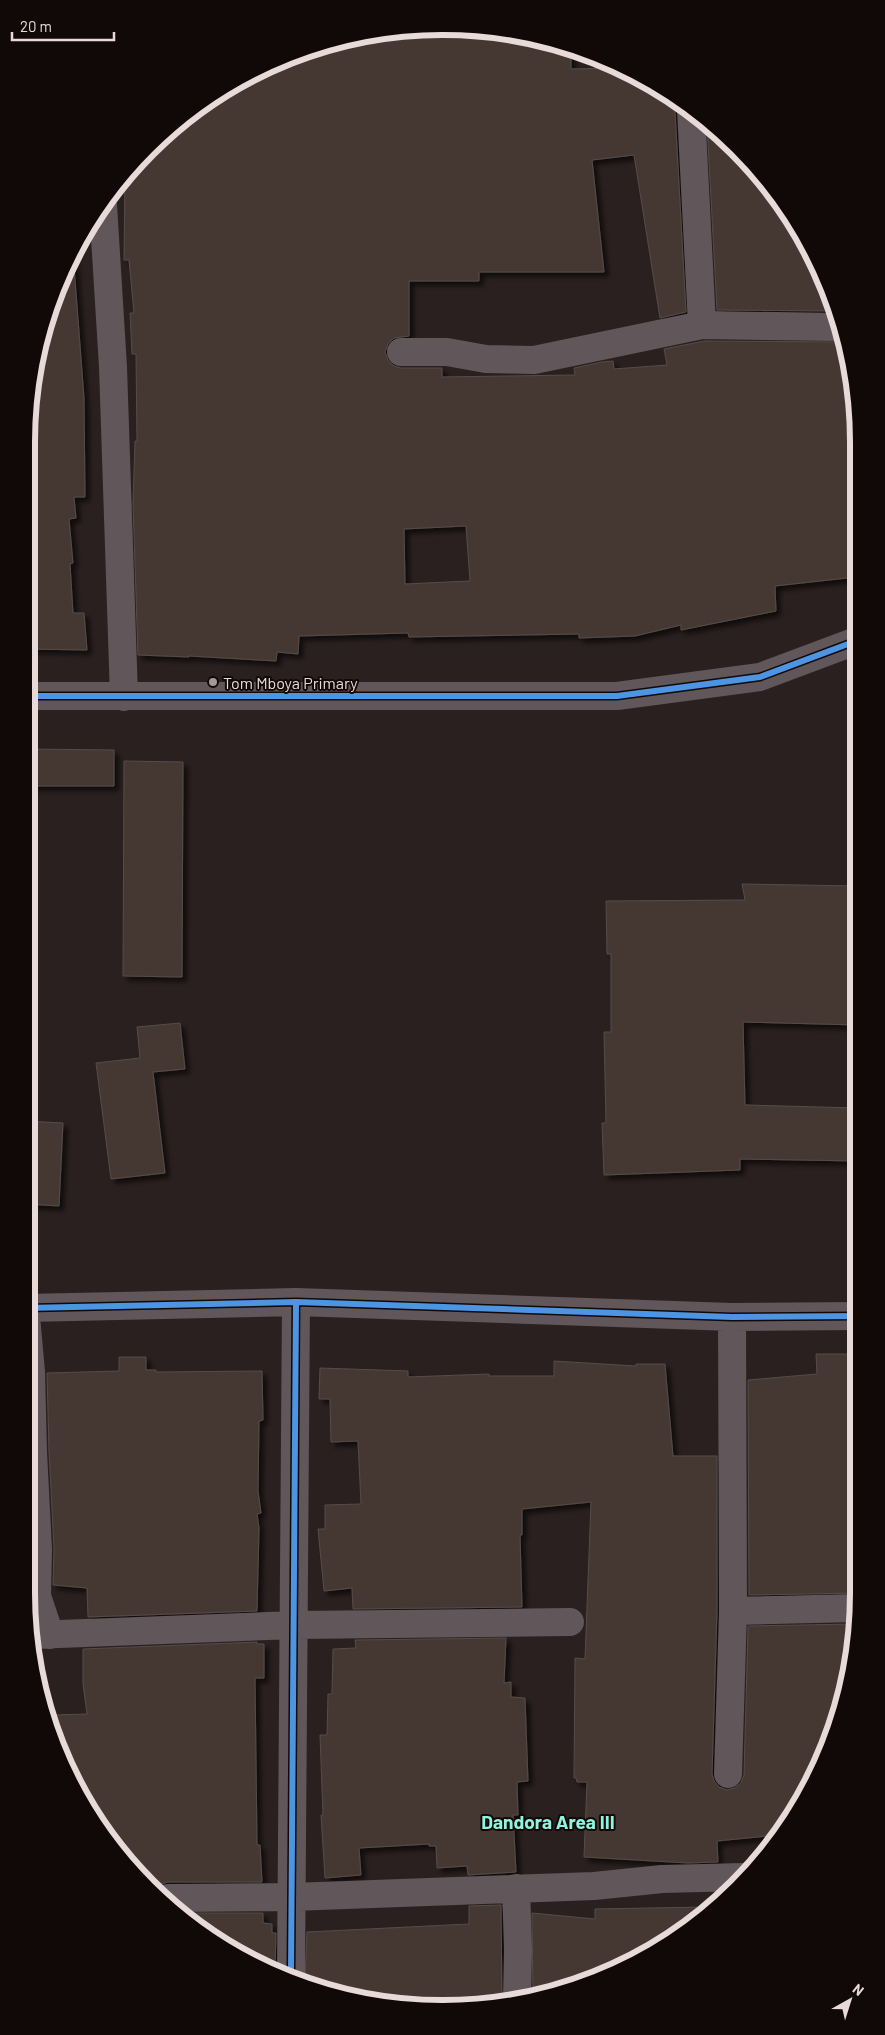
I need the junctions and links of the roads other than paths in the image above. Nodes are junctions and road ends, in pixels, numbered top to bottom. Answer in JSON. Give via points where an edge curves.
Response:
{"nodes":[{"id":1,"x":691,"y":119,"type":"edge"},
{"id":2,"x":104,"y":216,"type":"edge"},
{"id":3,"x":702,"y":325,"type":"junction"},
{"id":4,"x":833,"y":327,"type":"edge"},
{"id":5,"x":401,"y":352,"type":"dead end"},
{"id":6,"x":850,"y":643,"type":"edge"},
{"id":7,"x":35,"y":696,"type":"edge"},
{"id":8,"x":124,"y":697,"type":"junction"},
{"id":9,"x":296,"y":1302,"type":"junction"},
{"id":10,"x":35,"y":1308,"type":"edge"},
{"id":11,"x":850,"y":1316,"type":"edge"},
{"id":12,"x":732,"y":1317,"type":"junction"},
{"id":13,"x":35,"y":1491,"type":"edge"},
{"id":14,"x":849,"y":1608,"type":"edge"},
{"id":15,"x":733,"y":1611,"type":"junction"},
{"id":16,"x":570,"y":1622,"type":"dead end"},
{"id":17,"x":295,"y":1625,"type":"junction"},
{"id":18,"x":39,"y":1639,"type":"edge"},
{"id":19,"x":728,"y":1774,"type":"dead end"},
{"id":20,"x":734,"y":1877,"type":"edge"},
{"id":21,"x":516,"y":1888,"type":"junction"},
{"id":22,"x":292,"y":1897,"type":"junction"},
{"id":23,"x":173,"y":1898,"type":"edge"},
{"id":24,"x":291,"y":1970,"type":"edge"},
{"id":25,"x":517,"y":1993,"type":"edge"}],
"edges":[{"from":1,"to":3,"type":"street"},
{"from":2,"to":8,"type":"street","via":[[113,367]]},
{"from":3,"to":4,"type":"street"},
{"from":3,"to":5,"type":"street","via":[[534,360],[486,359],[447,352]]},
{"from":6,"to":8,"type":"street","via":[[760,677],[617,696]]},
{"from":7,"to":8,"type":"street"},
{"from":9,"to":10,"type":"street"},
{"from":9,"to":12,"type":"street"},
{"from":9,"to":17,"type":"street"},
{"from":11,"to":12,"type":"street"},
{"from":12,"to":15,"type":"street"},
{"from":13,"to":18,"type":"street"},
{"from":14,"to":15,"type":"street"},
{"from":15,"to":19,"type":"street"},
{"from":16,"to":17,"type":"street"},
{"from":17,"to":18,"type":"street"},
{"from":17,"to":22,"type":"street"},
{"from":20,"to":21,"type":"street"},
{"from":21,"to":22,"type":"street"},
{"from":21,"to":25,"type":"street"},
{"from":22,"to":23,"type":"street"},
{"from":22,"to":24,"type":"street"}]}
